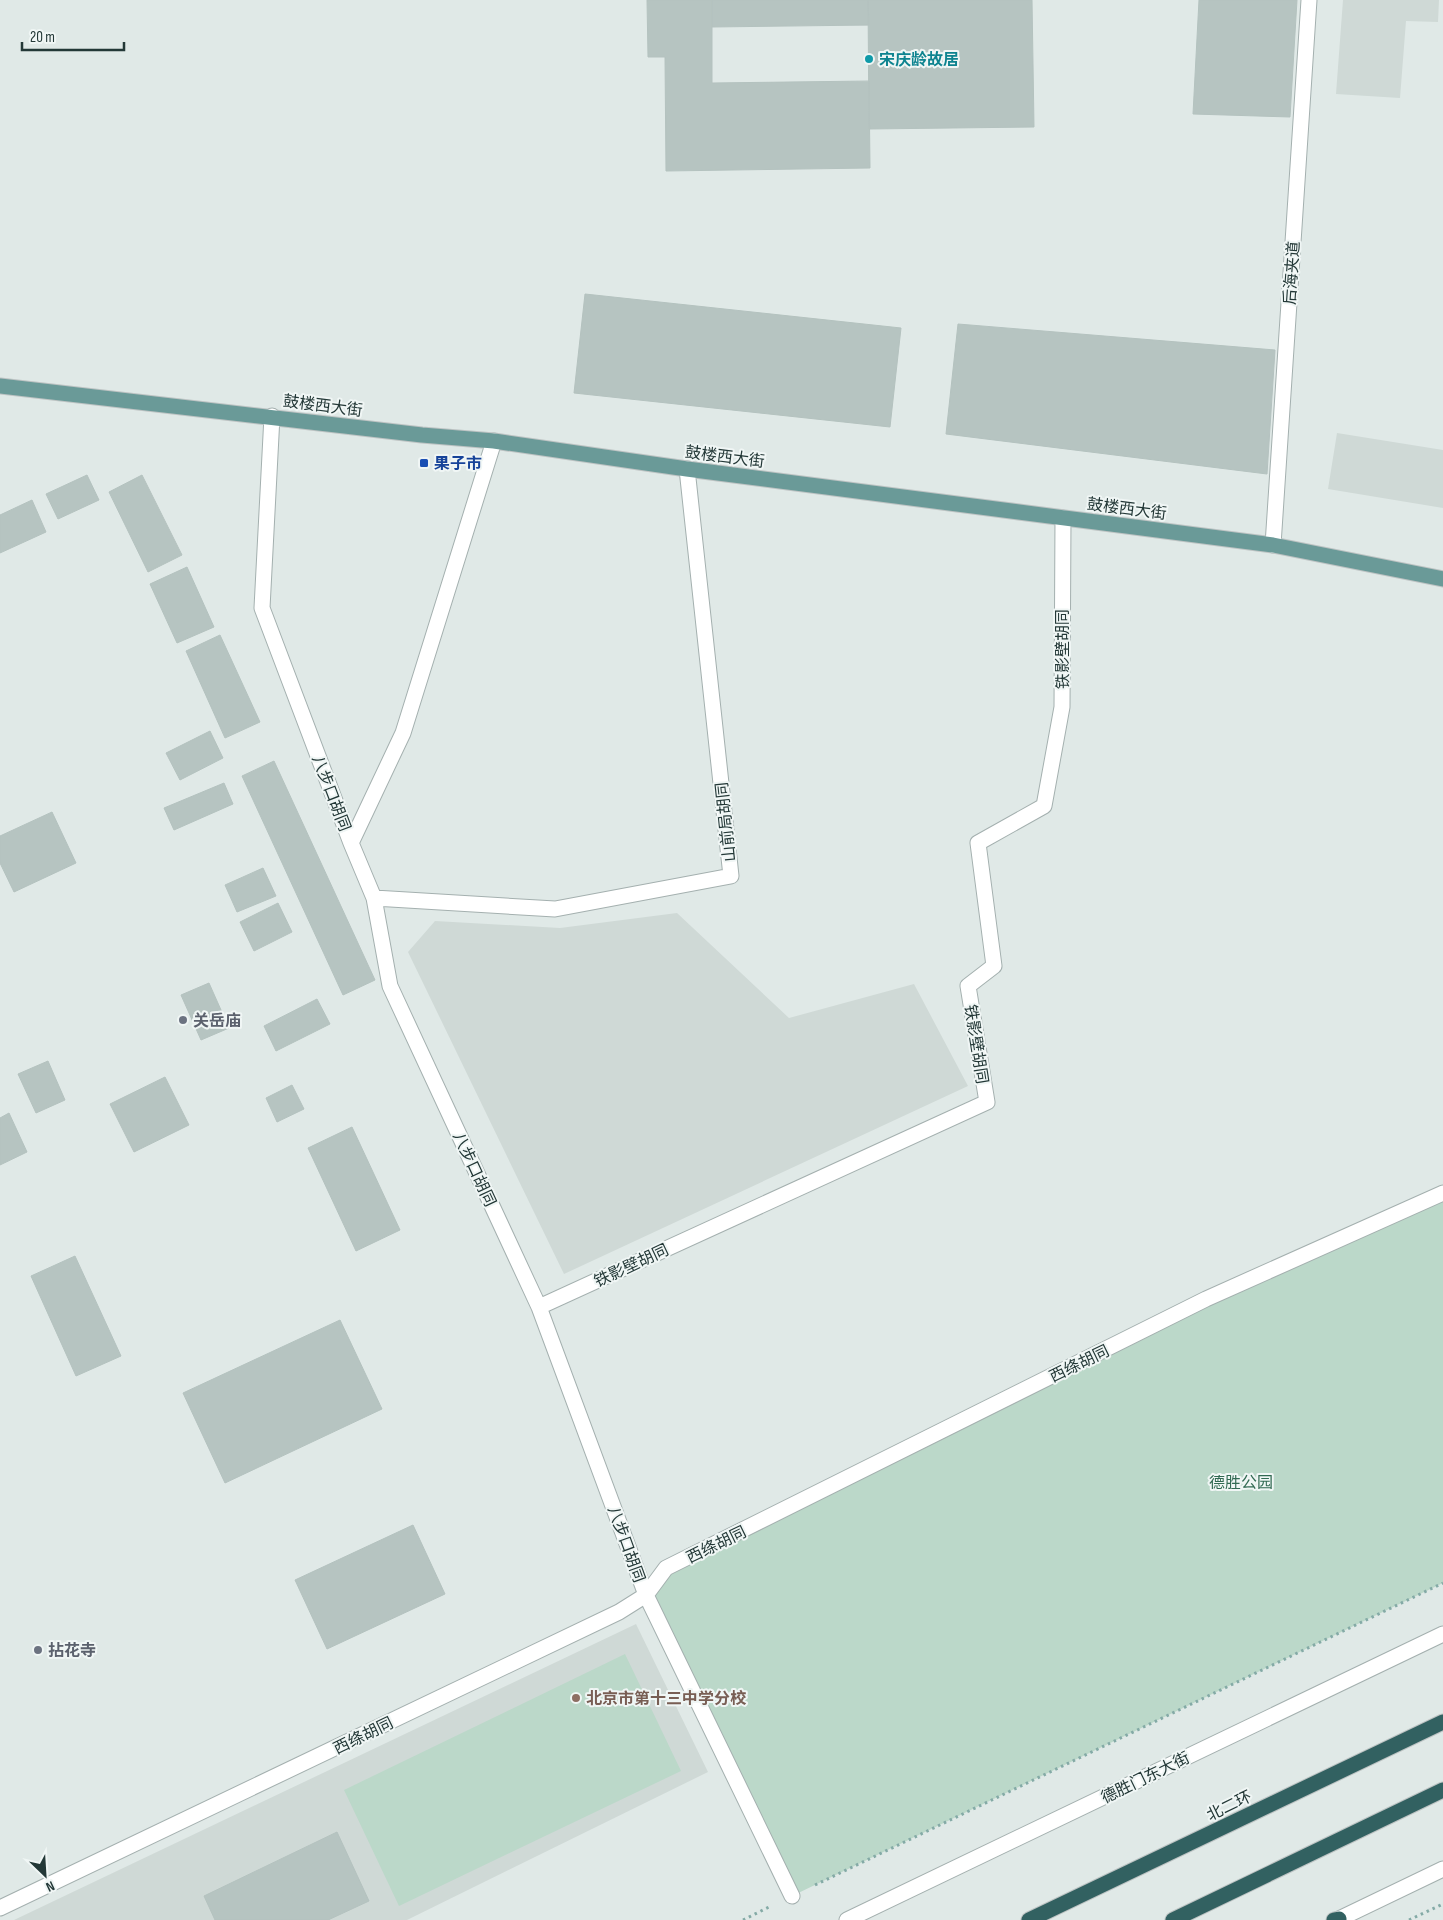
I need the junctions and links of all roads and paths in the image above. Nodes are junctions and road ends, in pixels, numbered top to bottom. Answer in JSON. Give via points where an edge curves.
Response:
{"nodes":[{"id":1,"x":1310,"y":0,"type":"edge"},
{"id":2,"x":0,"y":386,"type":"edge"},
{"id":3,"x":272,"y":416,"type":"junction"},
{"id":4,"x":494,"y":441,"type":"junction"},
{"id":5,"x":687,"y":469,"type":"junction"},
{"id":6,"x":1063,"y":518,"type":"junction"},
{"id":7,"x":1273,"y":545,"type":"junction"},
{"id":8,"x":1443,"y":579,"type":"edge"},
{"id":9,"x":350,"y":843,"type":"junction"},
{"id":10,"x":374,"y":898,"type":"junction"},
{"id":11,"x":1443,"y":1193,"type":"edge"},
{"id":12,"x":539,"y":1307,"type":"junction"},
{"id":13,"x":1443,"y":1583,"type":"edge"},
{"id":14,"x":646,"y":1595,"type":"junction"},
{"id":15,"x":1443,"y":1634,"type":"edge"},
{"id":16,"x":1443,"y":1722,"type":"edge"},
{"id":17,"x":1443,"y":1790,"type":"edge"},
{"id":18,"x":1443,"y":1869,"type":"edge"},
{"id":19,"x":792,"y":1896,"type":"junction"},
{"id":20,"x":1443,"y":1904,"type":"edge"},
{"id":21,"x":0,"y":1908,"type":"edge"},
{"id":22,"x":743,"y":1920,"type":"edge"},
{"id":23,"x":847,"y":1920,"type":"edge"},
{"id":24,"x":1029,"y":1920,"type":"edge"},
{"id":25,"x":1174,"y":1920,"type":"edge"},
{"id":26,"x":1336,"y":1920,"type":"edge"},
{"id":27,"x":1408,"y":1920,"type":"edge"}],
"edges":[{"from":1,"to":7,"type":"street","name":"后海夹道"},
{"from":2,"to":3,"type":"main road","name":"鼓楼西大街"},
{"from":3,"to":4,"type":"main road","name":"鼓楼西大街"},
{"from":3,"to":9,"type":"street","name":"八步口胡同","via":[[262,608]]},
{"from":4,"to":5,"type":"main road","name":"鼓楼西大街"},
{"from":4,"to":9,"type":"street","via":[[403,733]]},
{"from":5,"to":6,"type":"main road","name":"鼓楼西大街"},
{"from":5,"to":10,"type":"street","name":"山前局胡同","via":[[731,876],[555,909]]},
{"from":6,"to":7,"type":"main road","name":"鼓楼西大街"},
{"from":6,"to":12,"type":"street","name":"铁影壁胡同","via":[[1062,707],[1044,806],[978,843],[994,966],[968,986],[986,1102]]},
{"from":7,"to":8,"type":"main road","name":"鼓楼西大街"},
{"from":9,"to":10,"type":"street","name":"八步口胡同"},
{"from":10,"to":12,"type":"street","name":"八步口胡同","via":[[390,986]]},
{"from":11,"to":14,"type":"street","name":"西绦胡同","via":[[1206,1300],[666,1568]]},
{"from":12,"to":14,"type":"street","name":"八步口胡同"},
{"from":13,"to":19,"type":"path"},
{"from":14,"to":19,"type":"street","name":"八步口胡同"},
{"from":14,"to":21,"type":"street","name":"西绦胡同","via":[[610,1616]]},
{"from":15,"to":23,"type":"street","name":"德胜门东大街"},
{"from":16,"to":24,"type":"highway","name":"北二环"},
{"from":17,"to":25,"type":"highway"},
{"from":18,"to":26,"type":"street"},
{"from":19,"to":22,"type":"path"},
{"from":20,"to":27,"type":"path"}]}
